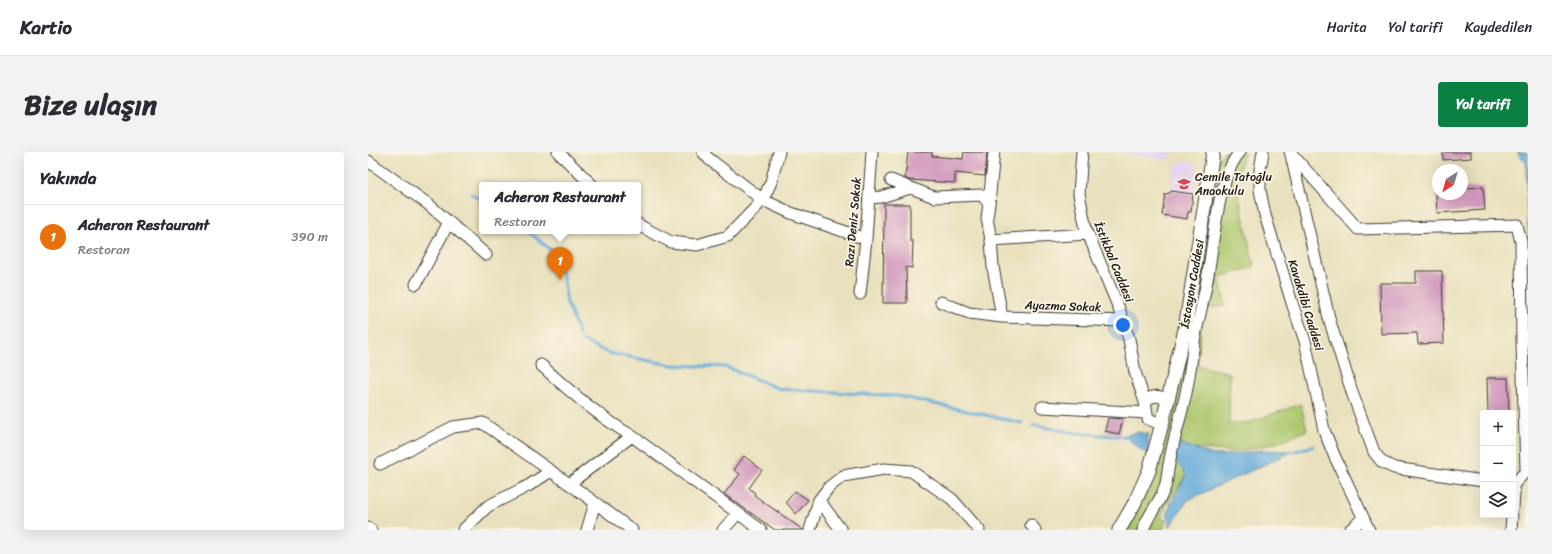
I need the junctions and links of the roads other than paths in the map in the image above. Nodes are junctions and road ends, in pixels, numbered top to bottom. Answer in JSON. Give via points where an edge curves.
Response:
{"nodes":[{"id":1,"x":558,"y":152,"type":"edge"},
{"id":2,"x":703,"y":152,"type":"edge"},
{"id":3,"x":779,"y":152,"type":"edge"},
{"id":4,"x":872,"y":152,"type":"edge"},
{"id":5,"x":994,"y":152,"type":"edge"},
{"id":6,"x":1082,"y":152,"type":"edge"},
{"id":7,"x":1218,"y":152,"type":"edge"},
{"id":8,"x":1240,"y":152,"type":"edge"},
{"id":9,"x":1263,"y":152,"type":"edge"},
{"id":10,"x":1213,"y":158,"type":"edge"},
{"id":11,"x":368,"y":161,"type":"edge"},
{"id":12,"x":891,"y":180,"type":"dead end"},
{"id":13,"x":589,"y":182,"type":"edge"},
{"id":14,"x":910,"y":188,"type":"junction"},
{"id":15,"x":869,"y":198,"type":"junction"},
{"id":16,"x":763,"y":200,"type":"junction"},
{"id":17,"x":990,"y":204,"type":"junction"},
{"id":18,"x":449,"y":222,"type":"junction"},
{"id":19,"x":641,"y":226,"type":"edge"},
{"id":20,"x":1088,"y":234,"type":"junction"},
{"id":21,"x":866,"y":239,"type":"junction"},
{"id":22,"x":991,"y":240,"type":"junction"},
{"id":23,"x":486,"y":255,"type":"dead end"},
{"id":24,"x":416,"y":284,"type":"dead end"},
{"id":25,"x":860,"y":294,"type":"dead end"},
{"id":26,"x":941,"y":302,"type":"dead end"},
{"id":27,"x":1002,"y":316,"type":"junction"},
{"id":28,"x":1123,"y":321,"type":"junction"},
{"id":29,"x":541,"y":365,"type":"dead end"},
{"id":30,"x":1167,"y":401,"type":"junction"},
{"id":31,"x":1042,"y":407,"type":"dead end"},
{"id":32,"x":1147,"y":412,"type":"junction"},
{"id":33,"x":1163,"y":420,"type":"junction"},
{"id":34,"x":632,"y":436,"type":"junction"},
{"id":35,"x":1156,"y":448,"type":"junction"},
{"id":36,"x":380,"y":464,"type":"dead end"},
{"id":37,"x":551,"y":471,"type":"junction"},
{"id":38,"x":1527,"y":472,"type":"edge"},
{"id":39,"x":1480,"y":481,"type":"edge"},
{"id":40,"x":1516,"y":483,"type":"edge"},
{"id":41,"x":569,"y":484,"type":"junction"},
{"id":42,"x":820,"y":500,"type":"junction"},
{"id":43,"x":595,"y":502,"type":"junction"},
{"id":44,"x":738,"y":513,"type":"junction"},
{"id":45,"x":1150,"y":514,"type":"junction"},
{"id":46,"x":1363,"y":518,"type":"junction"},
{"id":47,"x":1512,"y":518,"type":"edge"},
{"id":48,"x":368,"y":528,"type":"edge"},
{"id":49,"x":371,"y":530,"type":"edge"},
{"id":50,"x":463,"y":530,"type":"edge"},
{"id":51,"x":587,"y":530,"type":"edge"},
{"id":52,"x":632,"y":530,"type":"edge"},
{"id":53,"x":722,"y":530,"type":"edge"},
{"id":54,"x":761,"y":530,"type":"edge"},
{"id":55,"x":810,"y":530,"type":"edge"},
{"id":56,"x":841,"y":530,"type":"edge"},
{"id":57,"x":980,"y":530,"type":"edge"},
{"id":58,"x":1118,"y":530,"type":"edge"},
{"id":59,"x":1140,"y":530,"type":"edge"},
{"id":60,"x":1143,"y":530,"type":"edge"},
{"id":61,"x":1350,"y":530,"type":"edge"},
{"id":62,"x":1369,"y":530,"type":"edge"},
{"id":63,"x":1511,"y":530,"type":"edge"}],
"edges":[{"from":1,"to":13,"type":"street"},
{"from":2,"to":16,"type":"street"},
{"from":3,"to":16,"type":"street"},
{"from":4,"to":15,"type":"street","name":"Razı Deniz Sokak"},
{"from":5,"to":17,"type":"street"},
{"from":6,"to":20,"type":"street","name":"İstikbal Caddesi","via":[[1079,194]]},
{"from":7,"to":10,"type":"main road","name":"İstasyon Caddesi"},
{"from":8,"to":45,"type":"street","via":[[1233,160],[1223,190],[1186,394],[1168,464],[1167,478]]},
{"from":9,"to":46,"type":"street","name":"Kavakdibi Caddesi","via":[[1260,190],[1264,215],[1305,341],[1324,430]]},
{"from":10,"to":30,"type":"main road","name":"İstasyon Caddesi","via":[[1185,329]]},
{"from":11,"to":18,"type":"street"},
{"from":12,"to":14,"type":"street"},
{"from":14,"to":15,"type":"street"},
{"from":14,"to":17,"type":"street","via":[[934,197],[982,195]]},
{"from":15,"to":21,"type":"street","name":"Razı Deniz Sokak"},
{"from":16,"to":19,"type":"street","via":[[728,236],[697,245],[671,242]]},
{"from":16,"to":21,"type":"street"},
{"from":17,"to":22,"type":"street","via":[[987,218]]},
{"from":18,"to":23,"type":"street"},
{"from":18,"to":24,"type":"street"},
{"from":20,"to":22,"type":"street"},
{"from":20,"to":28,"type":"street","name":"İstikbal Caddesi"},
{"from":21,"to":25,"type":"street","name":"Razı Deniz Sokak"},
{"from":22,"to":27,"type":"street","via":[[993,268]]},
{"from":26,"to":27,"type":"street","name":"Ayazma Sokak","via":[[969,313]]},
{"from":27,"to":28,"type":"street","name":"Ayazma Sokak"},
{"from":28,"to":32,"type":"street","name":"İstikbal Caddesi"},
{"from":29,"to":34,"type":"street","via":[[608,422]]},
{"from":30,"to":32,"type":"street","via":[[1160,396],[1152,397]]},
{"from":30,"to":33,"type":"main road","name":"İstasyon Caddesi"},
{"from":31,"to":32,"type":"street"},
{"from":32,"to":33,"type":"street","via":[[1156,422]]},
{"from":32,"to":35,"type":"street","name":"İstikbal Caddesi"},
{"from":33,"to":35,"type":"main road"},
{"from":34,"to":41,"type":"street"},
{"from":34,"to":44,"type":"street"},
{"from":35,"to":58,"type":"main road","via":[[1134,504]]},
{"from":36,"to":37,"type":"street","via":[[453,427],[483,423]]},
{"from":37,"to":41,"type":"street"},
{"from":37,"to":50,"type":"street","via":[[488,506]]},
{"from":38,"to":39,"type":"street","via":[[1521,242],[1517,225],[1358,229],[1290,152],[1330,322],[1374,452],[1382,462],[1394,468]]},
{"from":38,"to":40,"type":"street"},
{"from":41,"to":43,"type":"street"},
{"from":42,"to":55,"type":"street"},
{"from":42,"to":56,"type":"street"},
{"from":42,"to":57,"type":"street","via":[[829,487],[843,476],[884,469],[911,471],[952,499]]},
{"from":43,"to":51,"type":"street"},
{"from":43,"to":52,"type":"street"},
{"from":44,"to":53,"type":"street"},
{"from":44,"to":54,"type":"street"},
{"from":45,"to":59,"type":"street"},
{"from":45,"to":60,"type":"street"},
{"from":46,"to":61,"type":"street"},
{"from":46,"to":62,"type":"street","name":"Kavakdibi Caddesi"},
{"from":47,"to":63,"type":"street"},
{"from":48,"to":49,"type":"street"}]}
